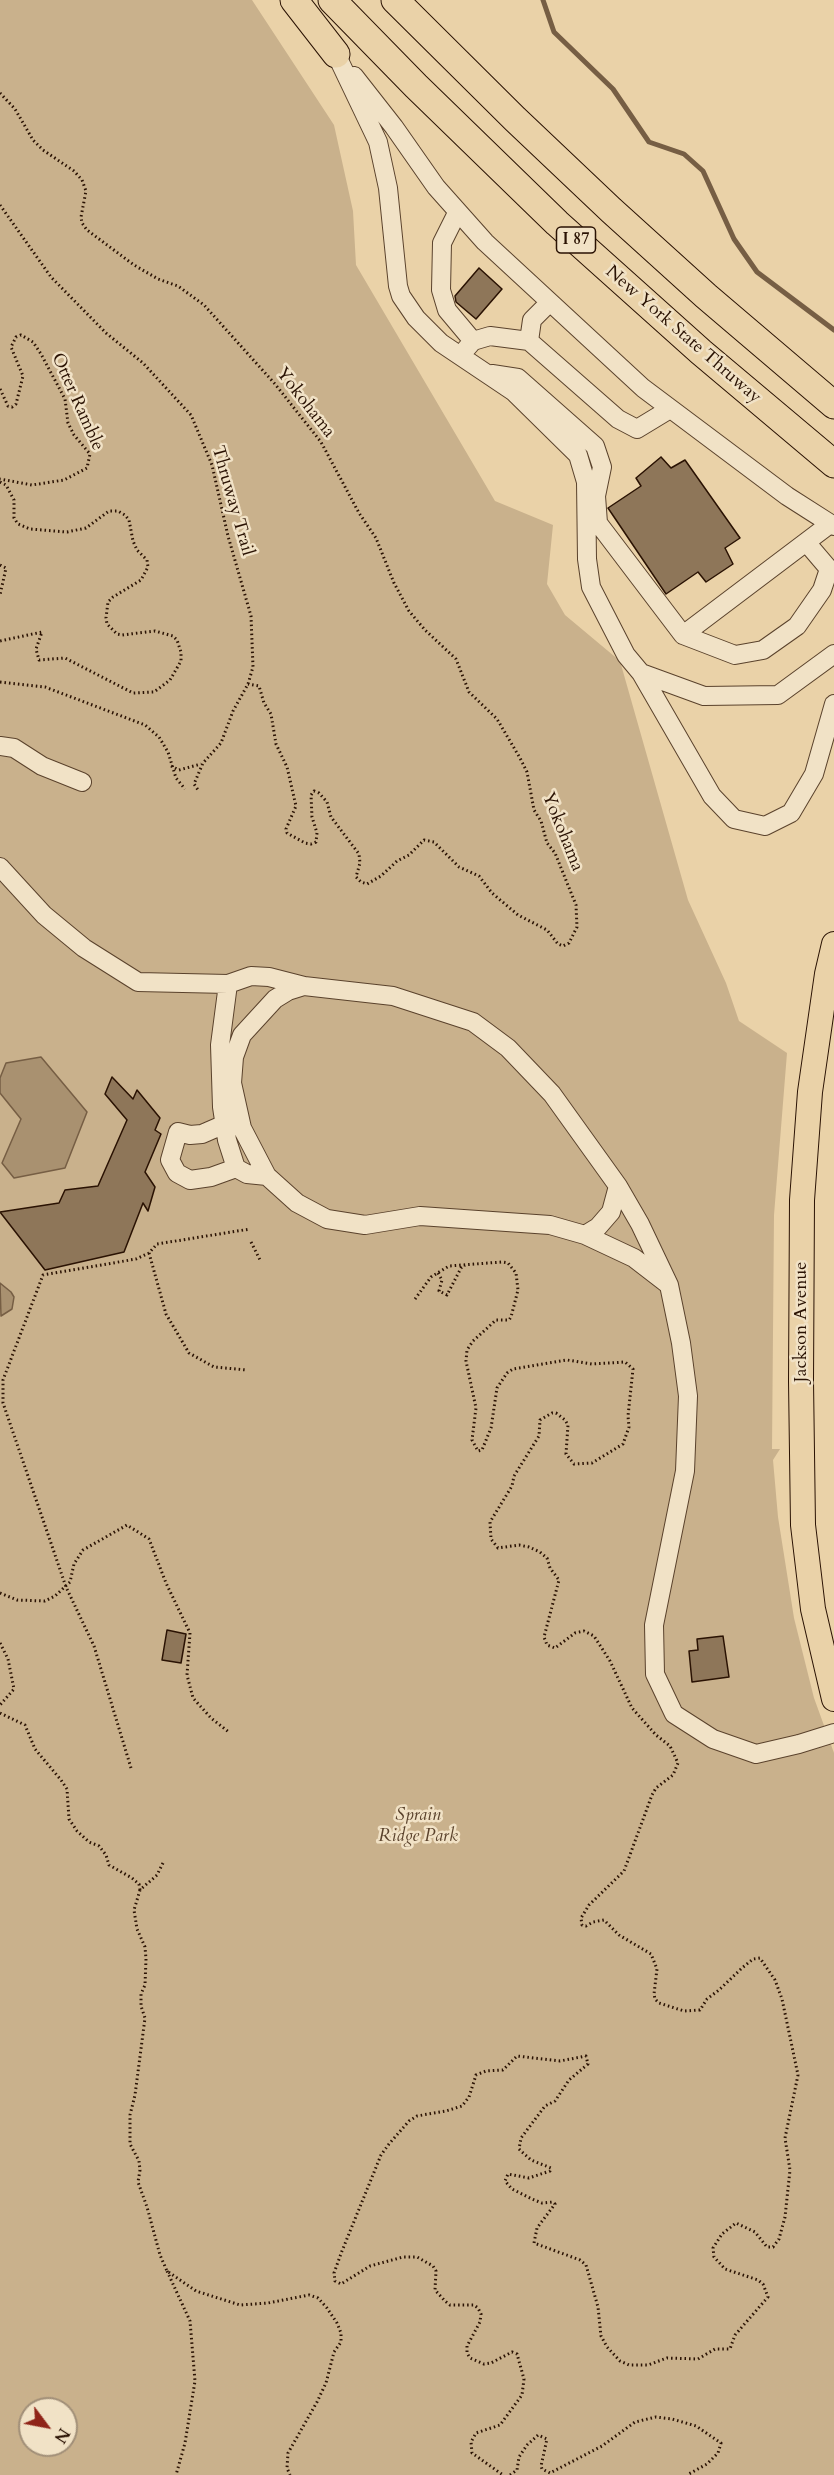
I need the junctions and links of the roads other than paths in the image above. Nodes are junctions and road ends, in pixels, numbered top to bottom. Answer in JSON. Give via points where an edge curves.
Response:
{"nodes":[{"id":1,"x":294,"y":0,"type":"edge"},
{"id":2,"x":332,"y":0,"type":"edge"},
{"id":3,"x":395,"y":0,"type":"edge"},
{"id":4,"x":336,"y":54,"type":"junction"},
{"id":5,"x":457,"y":213,"type":"junction"},
{"id":6,"x":550,"y":302,"type":"junction"},
{"id":7,"x":472,"y":341,"type":"junction"},
{"id":8,"x":528,"y":341,"type":"junction"},
{"id":9,"x":458,"y":357,"type":"junction"},
{"id":10,"x":487,"y":374,"type":"junction"},
{"id":11,"x":834,"y":405,"type":"edge"},
{"id":12,"x":670,"y":409,"type":"junction"},
{"id":13,"x":834,"y":464,"type":"edge"},
{"id":14,"x":832,"y":525,"type":"edge"},
{"id":15,"x":806,"y":542,"type":"junction"},
{"id":16,"x":683,"y":635,"type":"junction"},
{"id":17,"x":834,"y":654,"type":"edge"},
{"id":18,"x":641,"y":673,"type":"junction"},
{"id":19,"x":834,"y":704,"type":"edge"},
{"id":20,"x":0,"y":746,"type":"edge"},
{"id":21,"x":82,"y":782,"type":"dead end"},
{"id":22,"x":0,"y":867,"type":"edge"},
{"id":23,"x":834,"y":944,"type":"edge"},
{"id":24,"x":228,"y":984,"type":"junction"},
{"id":25,"x":303,"y":986,"type":"junction"},
{"id":26,"x":225,"y":1124,"type":"junction"},
{"id":27,"x":236,"y":1168,"type":"junction"},
{"id":28,"x":267,"y":1176,"type":"junction"},
{"id":29,"x":618,"y":1186,"type":"junction"},
{"id":30,"x":585,"y":1235,"type":"junction"},
{"id":31,"x":669,"y":1285,"type":"junction"},
{"id":32,"x":834,"y":1699,"type":"edge"},
{"id":33,"x":834,"y":1733,"type":"edge"}],
"edges":[{"from":1,"to":4,"type":"highway"},
{"from":2,"to":13,"type":"highway","name":"New York State Thruway","number":"I 87","via":[[573,237],[709,360]]},
{"from":3,"to":11,"type":"highway","number":"I 87","via":[[603,202]]},
{"from":4,"to":5,"type":"street"},
{"from":4,"to":9,"type":"street","via":[[378,142],[388,188],[401,297],[427,331]]},
{"from":5,"to":6,"type":"street"},
{"from":5,"to":7,"type":"street","via":[[442,243],[441,290],[447,310]]},
{"from":6,"to":8,"type":"street","via":[[532,320]]},
{"from":6,"to":12,"type":"street"},
{"from":7,"to":8,"type":"street","via":[[490,336]]},
{"from":7,"to":9,"type":"street"},
{"from":8,"to":12,"type":"street","via":[[618,419],[637,429]]},
{"from":9,"to":10,"type":"street"},
{"from":10,"to":16,"type":"street","via":[[518,378],[596,446],[602,467],[596,496],[598,523]]},
{"from":10,"to":18,"type":"street","via":[[514,392],[578,455],[586,482],[586,559],[591,587],[626,655]]},
{"from":12,"to":14,"type":"street"},
{"from":14,"to":15,"type":"street"},
{"from":15,"to":16,"type":"street"},
{"from":15,"to":16,"type":"street","via":[[829,569],[822,590],[797,626],[763,650],[735,655]]},
{"from":17,"to":18,"type":"street","via":[[778,695],[704,696]]},
{"from":18,"to":19,"type":"street","via":[[712,796],[734,819],[765,826],[791,813],[814,774]]},
{"from":20,"to":21,"type":"street","via":[[14,748],[42,766]]},
{"from":22,"to":24,"type":"street","via":[[44,915],[84,948],[138,982]]},
{"from":23,"to":32,"type":"main road","name":"Jackson Avenue","via":[[810,1092],[802,1200],[801,1369],[803,1525],[813,1609]]},
{"from":24,"to":25,"type":"street","via":[[251,976]]},
{"from":24,"to":26,"type":"street","via":[[220,1046]]},
{"from":25,"to":28,"type":"street","via":[[288,991],[262,1010],[242,1035],[234,1058],[232,1083],[242,1128]]},
{"from":25,"to":29,"type":"street","via":[[393,996],[473,1022],[508,1048],[552,1094]]},
{"from":26,"to":27,"type":"street"},
{"from":26,"to":27,"type":"street","via":[[202,1134],[178,1132],[170,1160],[177,1173],[190,1180]]},
{"from":27,"to":28,"type":"street","via":[[247,1174]]},
{"from":28,"to":30,"type":"street","via":[[297,1203],[327,1219],[365,1225],[420,1216],[550,1225]]},
{"from":29,"to":30,"type":"street","via":[[611,1212]]},
{"from":29,"to":31,"type":"street"},
{"from":30,"to":31,"type":"street","via":[[634,1258]]},
{"from":31,"to":33,"type":"street","via":[[688,1396],[685,1472],[654,1626],[655,1674],[674,1714],[713,1739],[756,1754]]}]}
